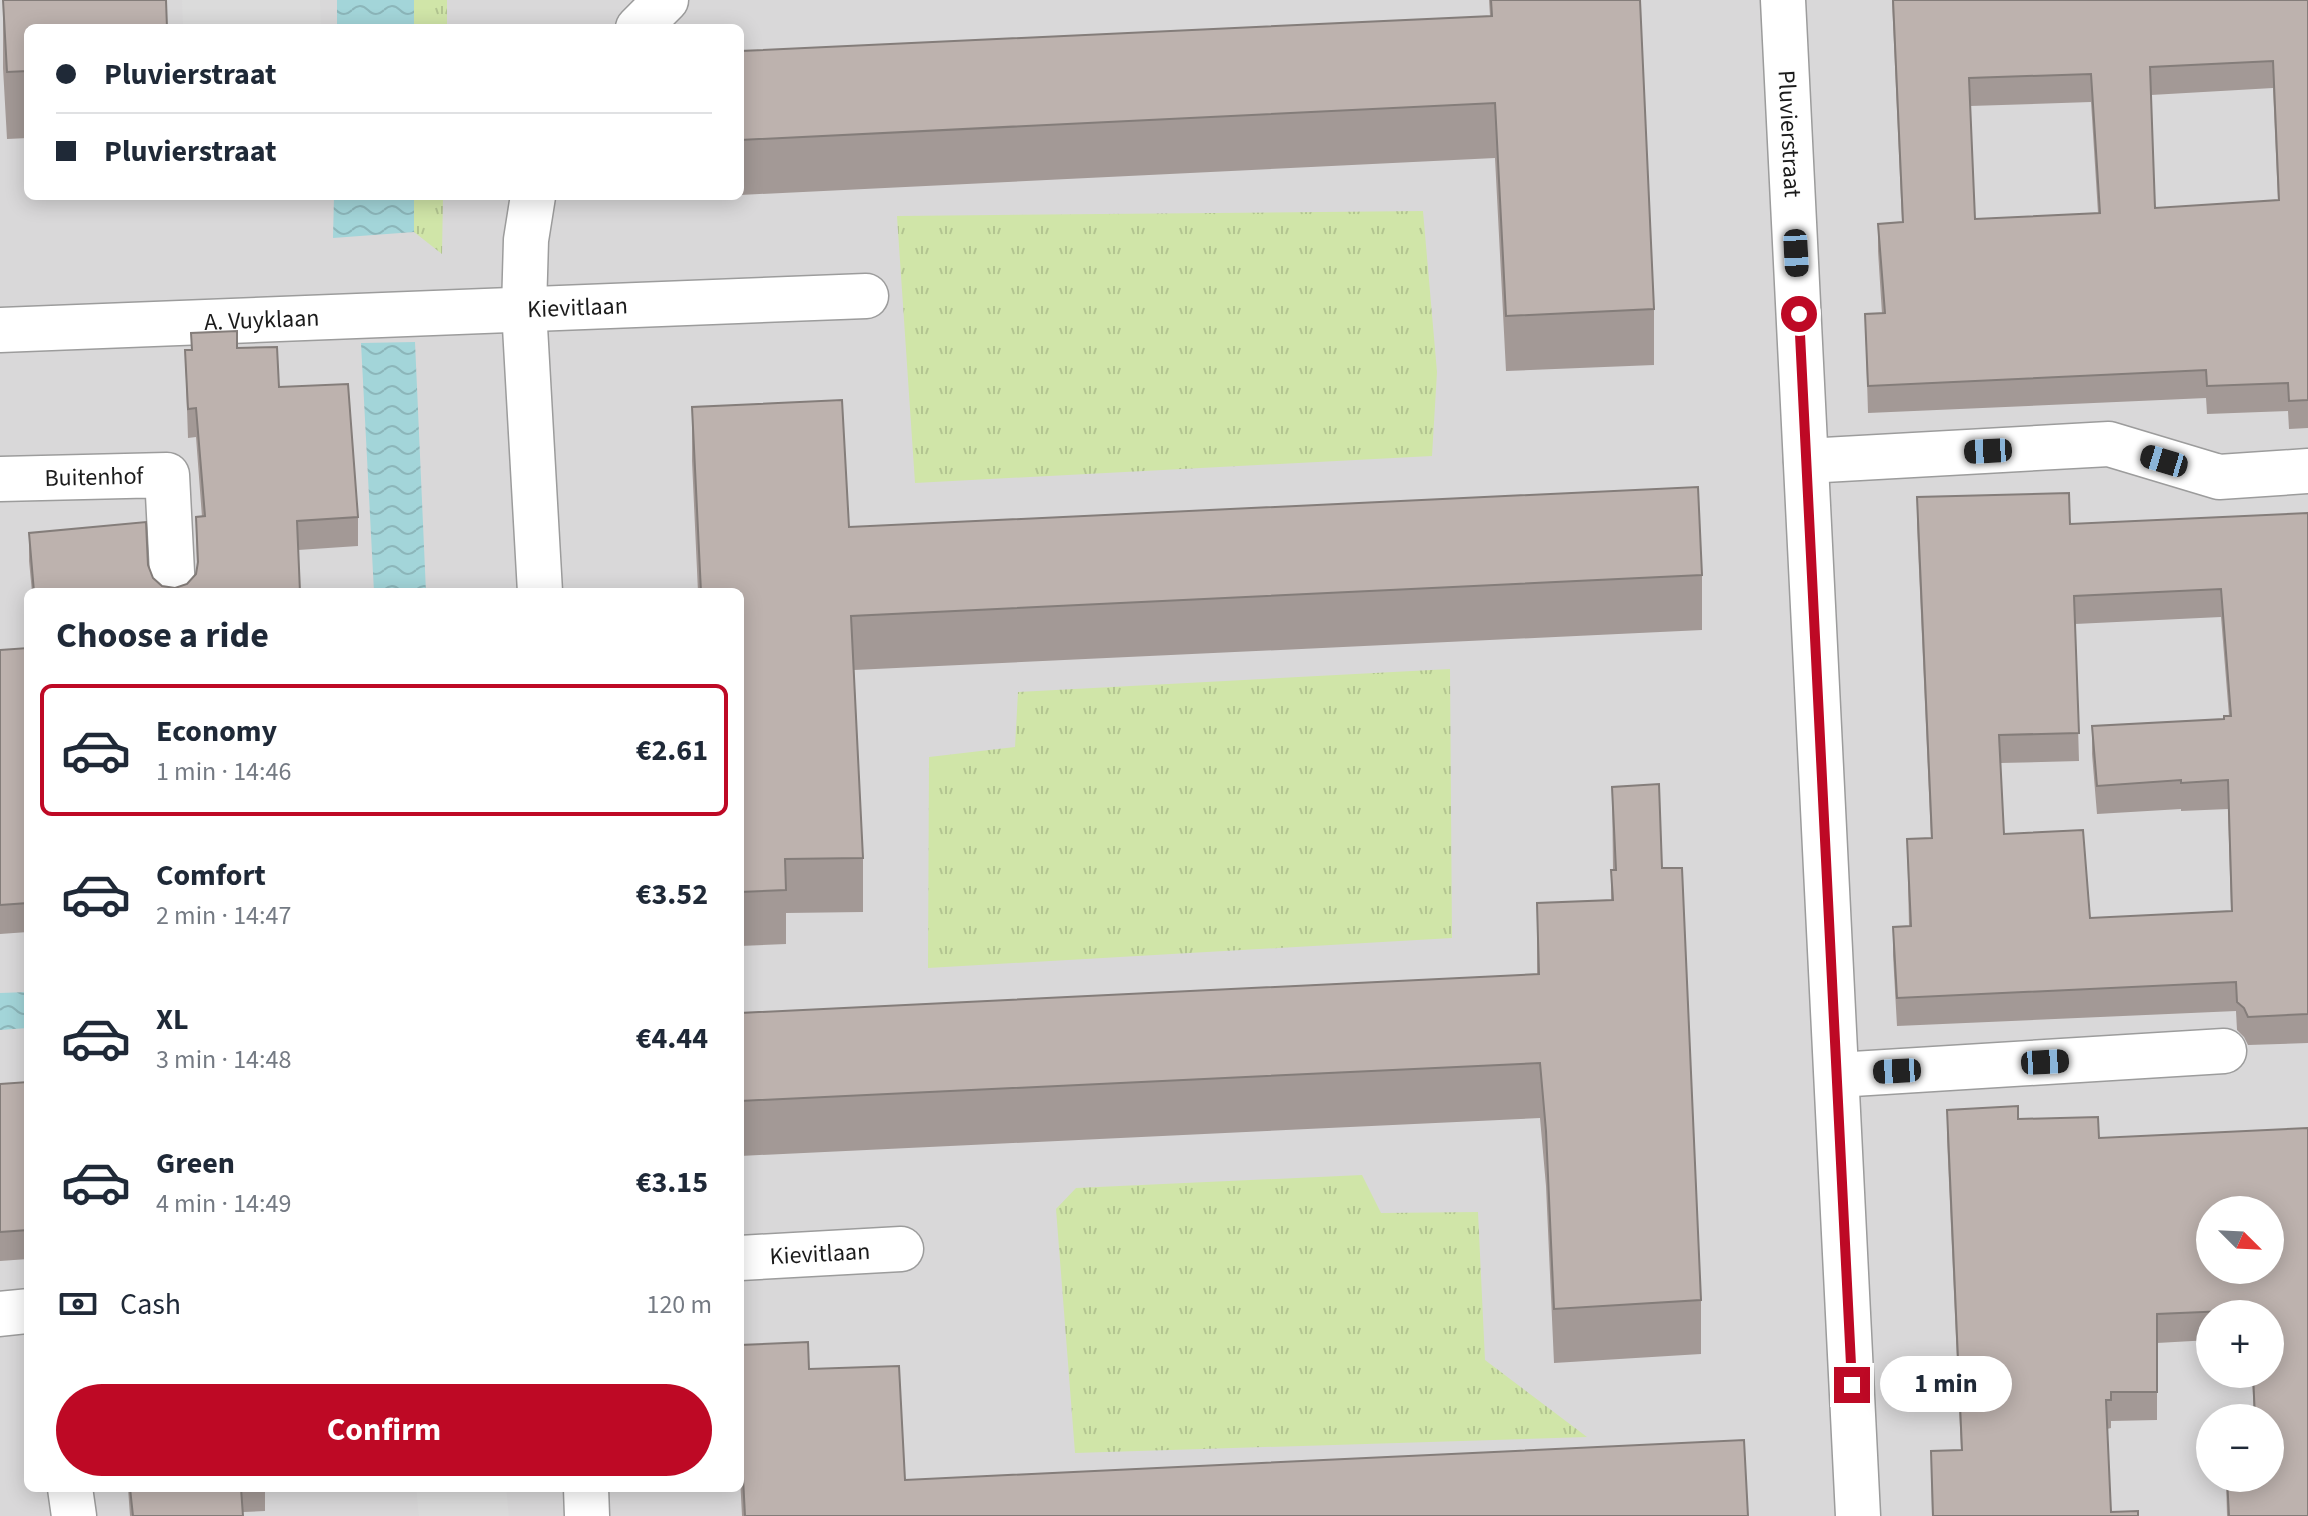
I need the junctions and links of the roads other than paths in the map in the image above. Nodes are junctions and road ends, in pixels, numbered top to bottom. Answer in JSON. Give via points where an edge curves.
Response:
{"nodes":[{"id":1,"x":666,"y":0,"type":"edge"},
{"id":2,"x":1783,"y":0,"type":"edge"},
{"id":3,"x":642,"y":24,"type":"edge"},
{"id":4,"x":532,"y":200,"type":"edge"},
{"id":5,"x":866,"y":296,"type":"dead end"},
{"id":6,"x":524,"y":309,"type":"junction"},
{"id":7,"x":0,"y":330,"type":"edge"},
{"id":8,"x":1806,"y":461,"type":"junction"},
{"id":9,"x":2308,"y":471,"type":"edge"},
{"id":10,"x":0,"y":479,"type":"edge"},
{"id":11,"x":173,"y":588,"type":"edge"},
{"id":12,"x":540,"y":588,"type":"edge"},
{"id":13,"x":2224,"y":1051,"type":"dead end"},
{"id":14,"x":1837,"y":1075,"type":"junction"},
{"id":15,"x":901,"y":1249,"type":"dead end"},
{"id":16,"x":744,"y":1258,"type":"edge"},
{"id":17,"x":24,"y":1311,"type":"edge"},
{"id":18,"x":0,"y":1314,"type":"edge"},
{"id":19,"x":71,"y":1492,"type":"edge"},
{"id":20,"x":586,"y":1492,"type":"edge"},
{"id":21,"x":74,"y":1516,"type":"edge"},
{"id":22,"x":587,"y":1516,"type":"edge"},
{"id":23,"x":1858,"y":1516,"type":"edge"}],
"edges":[{"from":1,"to":3,"type":"street"},
{"from":2,"to":8,"type":"street","name":"Pluvierstraat"},
{"from":4,"to":6,"type":"street"},
{"from":5,"to":6,"type":"street","name":"Kievitlaan"},
{"from":6,"to":7,"type":"street","name":"A. Vuyklaan"},
{"from":6,"to":12,"type":"street","name":"Kievitlaan"},
{"from":8,"to":9,"type":"street","via":[[2109,444],[2219,477]]},
{"from":8,"to":14,"type":"street","name":"Pluvierstraat"},
{"from":10,"to":11,"type":"street","name":"Buitenhof","via":[[167,475]]},
{"from":13,"to":14,"type":"street"},
{"from":14,"to":23,"type":"street","name":"Pluvierstraat"},
{"from":15,"to":16,"type":"street","name":"Kievitlaan"},
{"from":17,"to":18,"type":"street"},
{"from":19,"to":21,"type":"street"},
{"from":20,"to":22,"type":"street"}]}
